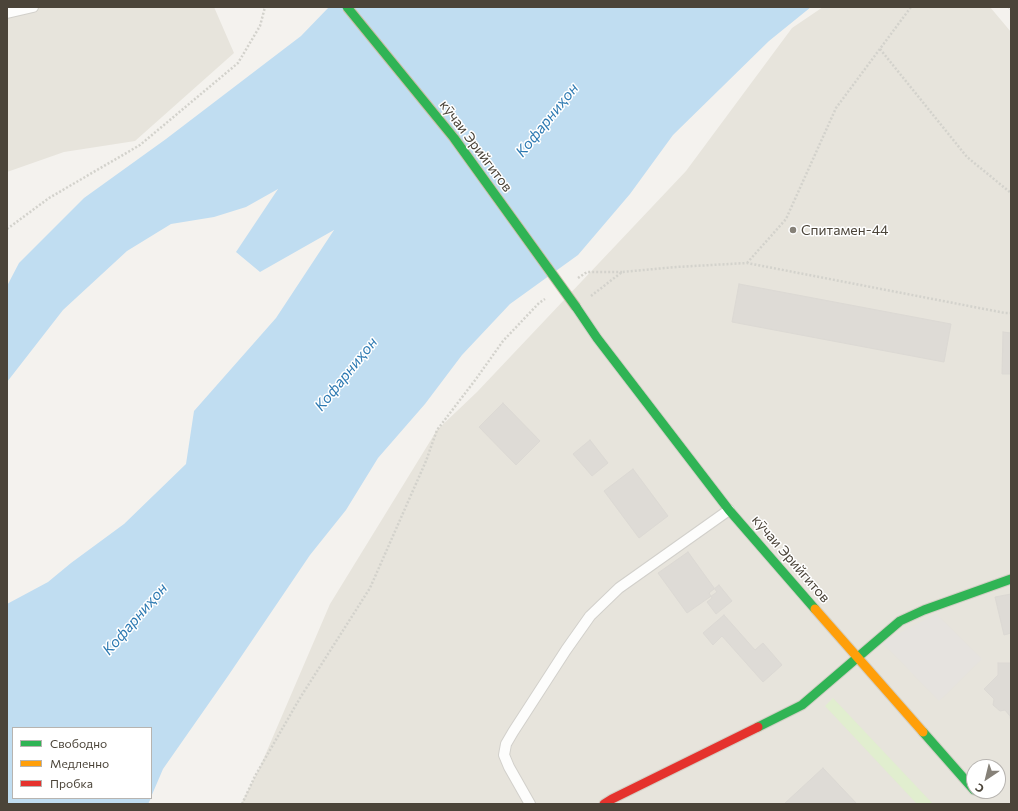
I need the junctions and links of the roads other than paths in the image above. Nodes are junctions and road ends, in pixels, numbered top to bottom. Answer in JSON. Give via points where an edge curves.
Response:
{"nodes":[{"id":1,"x":33,"y":7,"type":"edge"},
{"id":2,"x":347,"y":7,"type":"edge"},
{"id":3,"x":7,"y":13,"type":"edge"},
{"id":4,"x":729,"y":510,"type":"junction"},
{"id":5,"x":1011,"y":580,"type":"edge"},
{"id":6,"x":857,"y":657,"type":"junction"},
{"id":7,"x":966,"y":781,"type":"edge"},
{"id":8,"x":530,"y":804,"type":"edge"},
{"id":9,"x":604,"y":804,"type":"edge"}],
"edges":[{"from":1,"to":3,"type":"lane"},
{"from":2,"to":4,"type":"main road","name":"кӯчаи Эрийгитов","bridge":true,"via":[[454,138],[597,338]]},
{"from":4,"to":6,"type":"main road","name":"кӯчаи Эрийгитов"},
{"from":4,"to":8,"type":"lane","via":[[619,588],[590,616],[566,650],[506,744],[506,761]]},
{"from":5,"to":6,"type":"main road","via":[[924,610],[900,621]]},
{"from":6,"to":7,"type":"main road","name":"кӯчаи Эрийгитов"},
{"from":6,"to":9,"type":"main road","via":[[802,705]]}]}
